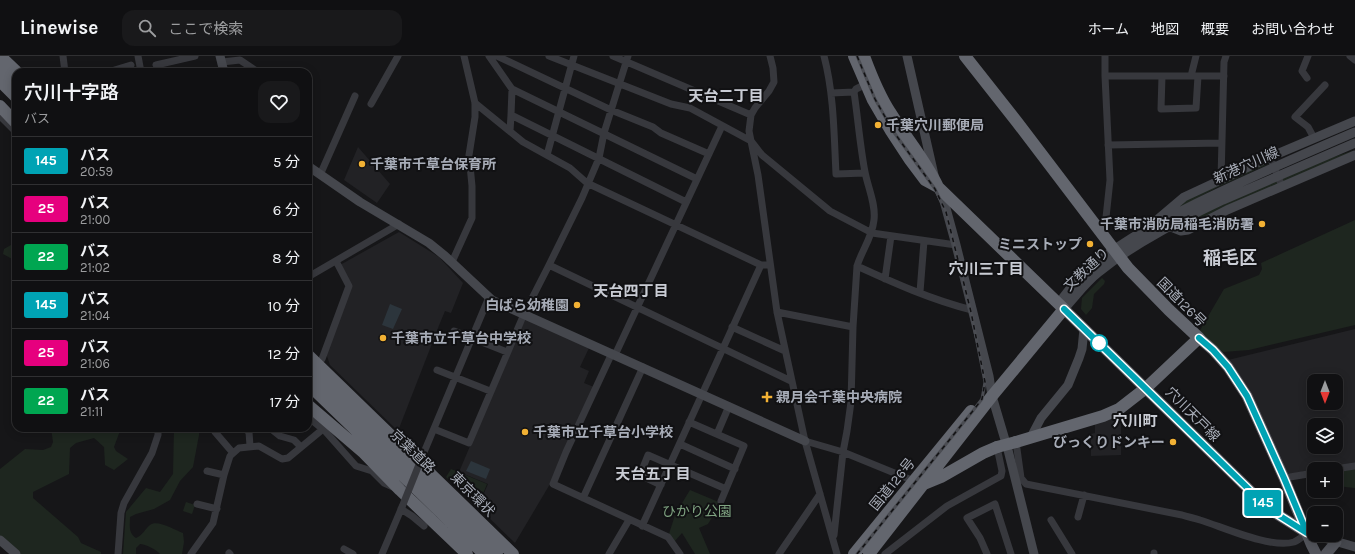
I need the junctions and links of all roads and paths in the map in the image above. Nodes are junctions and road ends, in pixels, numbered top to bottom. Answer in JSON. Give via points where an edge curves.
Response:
{"nodes":[{"id":1,"x":0,"y":56,"type":"edge"},
{"id":2,"x":63,"y":56,"type":"edge"},
{"id":3,"x":138,"y":56,"type":"edge"},
{"id":4,"x":195,"y":56,"type":"edge"},
{"id":5,"x":398,"y":56,"type":"edge"},
{"id":6,"x":464,"y":56,"type":"edge"},
{"id":7,"x":489,"y":56,"type":"edge"},
{"id":8,"x":497,"y":56,"type":"edge"},
{"id":9,"x":549,"y":56,"type":"edge"},
{"id":10,"x":574,"y":56,"type":"edge"},
{"id":11,"x":613,"y":56,"type":"edge"},
{"id":12,"x":770,"y":56,"type":"edge"},
{"id":13,"x":824,"y":56,"type":"edge"},
{"id":14,"x":854,"y":56,"type":"edge"},
{"id":15,"x":864,"y":56,"type":"edge"},
{"id":16,"x":907,"y":56,"type":"edge"},
{"id":17,"x":966,"y":56,"type":"edge"},
{"id":18,"x":1105,"y":56,"type":"edge"},
{"id":19,"x":1196,"y":56,"type":"edge"},
{"id":20,"x":1226,"y":56,"type":"edge"},
{"id":21,"x":1308,"y":56,"type":"edge"},
{"id":22,"x":1350,"y":56,"type":"edge"},
{"id":23,"x":221,"y":59,"type":"edge"},
{"id":24,"x":627,"y":59,"type":"edge"},
{"id":25,"x":1355,"y":60,"type":"edge"},
{"id":26,"x":571,"y":64,"type":"junction"},
{"id":27,"x":156,"y":65,"type":"dead end"},
{"id":28,"x":131,"y":66,"type":"dead end"},
{"id":29,"x":0,"y":68,"type":"edge"},
{"id":30,"x":13,"y":68,"type":"edge"},
{"id":31,"x":64,"y":68,"type":"edge"},
{"id":32,"x":123,"y":68,"type":"edge"},
{"id":33,"x":140,"y":68,"type":"edge"},
{"id":34,"x":252,"y":68,"type":"edge"},
{"id":35,"x":1105,"y":76,"type":"junction"},
{"id":36,"x":1162,"y":76,"type":"junction"},
{"id":37,"x":1194,"y":76,"type":"junction"},
{"id":38,"x":1224,"y":76,"type":"junction"},
{"id":39,"x":1307,"y":78,"type":"dead end"},
{"id":40,"x":0,"y":81,"type":"edge"},
{"id":41,"x":619,"y":84,"type":"junction"},
{"id":42,"x":866,"y":84,"type":"junction"},
{"id":43,"x":1325,"y":85,"type":"dead end"},
{"id":44,"x":12,"y":88,"type":"edge"},
{"id":45,"x":565,"y":88,"type":"junction"},
{"id":46,"x":512,"y":89,"type":"junction"},
{"id":47,"x":12,"y":90,"type":"edge"},
{"id":48,"x":854,"y":92,"type":"junction"},
{"id":49,"x":831,"y":93,"type":"junction"},
{"id":50,"x":355,"y":96,"type":"dead end"},
{"id":51,"x":475,"y":103,"type":"junction"},
{"id":52,"x":371,"y":104,"type":"dead end"},
{"id":53,"x":0,"y":106,"type":"edge"},
{"id":54,"x":611,"y":110,"type":"junction"},
{"id":55,"x":559,"y":111,"type":"junction"},
{"id":56,"x":511,"y":115,"type":"junction"},
{"id":57,"x":751,"y":115,"type":"junction"},
{"id":58,"x":0,"y":116,"type":"edge"},
{"id":59,"x":12,"y":119,"type":"edge"},
{"id":60,"x":1355,"y":121,"type":"edge"},
{"id":61,"x":722,"y":126,"type":"junction"},
{"id":62,"x":12,"y":128,"type":"edge"},
{"id":63,"x":510,"y":131,"type":"junction"},
{"id":64,"x":1355,"y":132,"type":"edge"},
{"id":65,"x":604,"y":133,"type":"junction"},
{"id":66,"x":552,"y":135,"type":"junction"},
{"id":67,"x":1314,"y":138,"type":"junction"},
{"id":68,"x":751,"y":141,"type":"junction"},
{"id":69,"x":1222,"y":143,"type":"junction"},
{"id":70,"x":1355,"y":143,"type":"edge"},
{"id":71,"x":1108,"y":145,"type":"junction"},
{"id":72,"x":1355,"y":147,"type":"edge"},
{"id":73,"x":1338,"y":150,"type":"junction"},
{"id":74,"x":708,"y":154,"type":"junction"},
{"id":75,"x":547,"y":155,"type":"junction"},
{"id":76,"x":1355,"y":155,"type":"edge"},
{"id":77,"x":1270,"y":157,"type":"junction"},
{"id":78,"x":599,"y":158,"type":"junction"},
{"id":79,"x":312,"y":169,"type":"edge"},
{"id":80,"x":865,"y":173,"type":"junction"},
{"id":81,"x":320,"y":175,"type":"junction"},
{"id":82,"x":697,"y":179,"type":"junction"},
{"id":83,"x":1221,"y":179,"type":"junction"},
{"id":84,"x":587,"y":183,"type":"junction"},
{"id":85,"x":1282,"y":186,"type":"junction"},
{"id":86,"x":938,"y":188,"type":"junction"},
{"id":87,"x":686,"y":202,"type":"junction"},
{"id":88,"x":399,"y":224,"type":"junction"},
{"id":89,"x":676,"y":225,"type":"junction"},
{"id":90,"x":1150,"y":227,"type":"junction"},
{"id":91,"x":1171,"y":227,"type":"junction"},
{"id":92,"x":872,"y":233,"type":"junction"},
{"id":93,"x":891,"y":236,"type":"junction"},
{"id":94,"x":1104,"y":236,"type":"junction"},
{"id":95,"x":924,"y":241,"type":"junction"},
{"id":96,"x":956,"y":245,"type":"junction"},
{"id":97,"x":1117,"y":253,"type":"junction"},
{"id":98,"x":336,"y":261,"type":"junction"},
{"id":99,"x":452,"y":262,"type":"junction"},
{"id":100,"x":550,"y":265,"type":"junction"},
{"id":101,"x":761,"y":265,"type":"junction"},
{"id":102,"x":770,"y":265,"type":"junction"},
{"id":103,"x":857,"y":266,"type":"junction"},
{"id":104,"x":312,"y":275,"type":"edge"},
{"id":105,"x":885,"y":279,"type":"junction"},
{"id":106,"x":920,"y":292,"type":"junction"},
{"id":107,"x":489,"y":297,"type":"junction"},
{"id":108,"x":1061,"y":306,"type":"junction"},
{"id":109,"x":637,"y":307,"type":"junction"},
{"id":110,"x":972,"y":310,"type":"junction"},
{"id":111,"x":777,"y":312,"type":"junction"},
{"id":112,"x":524,"y":314,"type":"junction"},
{"id":113,"x":732,"y":327,"type":"junction"},
{"id":114,"x":853,"y":327,"type":"junction"},
{"id":115,"x":1084,"y":329,"type":"junction"},
{"id":116,"x":454,"y":330,"type":"dead end"},
{"id":117,"x":472,"y":338,"type":"junction"},
{"id":118,"x":1199,"y":338,"type":"junction"},
{"id":119,"x":723,"y":348,"type":"junction"},
{"id":120,"x":785,"y":351,"type":"junction"},
{"id":121,"x":507,"y":352,"type":"junction"},
{"id":122,"x":614,"y":354,"type":"junction"},
{"id":123,"x":312,"y":359,"type":"edge"},
{"id":124,"x":322,"y":359,"type":"dead end"},
{"id":125,"x":643,"y":367,"type":"junction"},
{"id":126,"x":437,"y":370,"type":"dead end"},
{"id":127,"x":312,"y":373,"type":"edge"},
{"id":128,"x":456,"y":378,"type":"junction"},
{"id":129,"x":791,"y":381,"type":"junction"},
{"id":130,"x":312,"y":388,"type":"edge"},
{"id":131,"x":1146,"y":388,"type":"junction"},
{"id":132,"x":490,"y":392,"type":"junction"},
{"id":133,"x":991,"y":392,"type":"junction"},
{"id":134,"x":702,"y":394,"type":"junction"},
{"id":135,"x":312,"y":400,"type":"edge"},
{"id":136,"x":729,"y":406,"type":"junction"},
{"id":137,"x":312,"y":408,"type":"edge"},
{"id":138,"x":312,"y":420,"type":"edge"},
{"id":139,"x":689,"y":422,"type":"junction"},
{"id":140,"x":434,"y":428,"type":"junction"},
{"id":141,"x":323,"y":429,"type":"junction"},
{"id":142,"x":157,"y":432,"type":"edge"},
{"id":143,"x":215,"y":432,"type":"edge"},
{"id":144,"x":249,"y":432,"type":"edge"},
{"id":145,"x":275,"y":432,"type":"edge"},
{"id":146,"x":717,"y":434,"type":"junction"},
{"id":147,"x":1031,"y":436,"type":"junction"},
{"id":148,"x":805,"y":441,"type":"junction"},
{"id":149,"x":1016,"y":442,"type":"junction"},
{"id":150,"x":680,"y":444,"type":"junction"},
{"id":151,"x":250,"y":446,"type":"junction"},
{"id":152,"x":301,"y":447,"type":"junction"},
{"id":153,"x":997,"y":447,"type":"junction"},
{"id":154,"x":842,"y":452,"type":"junction"},
{"id":155,"x":233,"y":453,"type":"junction"},
{"id":156,"x":670,"y":464,"type":"junction"},
{"id":157,"x":1355,"y":466,"type":"edge"},
{"id":158,"x":1343,"y":468,"type":"edge"},
{"id":159,"x":735,"y":469,"type":"junction"},
{"id":160,"x":207,"y":471,"type":"dead end"},
{"id":161,"x":381,"y":471,"type":"junction"},
{"id":162,"x":1307,"y":473,"type":"edge"},
{"id":163,"x":224,"y":475,"type":"junction"},
{"id":164,"x":1284,"y":478,"type":"junction"},
{"id":165,"x":919,"y":482,"type":"junction"},
{"id":166,"x":661,"y":485,"type":"junction"},
{"id":167,"x":726,"y":489,"type":"junction"},
{"id":168,"x":400,"y":490,"type":"junction"},
{"id":169,"x":820,"y":494,"type":"junction"},
{"id":170,"x":1084,"y":496,"type":"junction"},
{"id":171,"x":583,"y":498,"type":"junction"},
{"id":172,"x":721,"y":501,"type":"dead end"},
{"id":173,"x":197,"y":504,"type":"dead end"},
{"id":174,"x":402,"y":508,"type":"junction"},
{"id":175,"x":217,"y":509,"type":"junction"},
{"id":176,"x":1078,"y":517,"type":"dead end"},
{"id":177,"x":629,"y":520,"type":"junction"},
{"id":178,"x":1051,"y":520,"type":"dead end"},
{"id":179,"x":424,"y":526,"type":"dead end"},
{"id":180,"x":642,"y":526,"type":"junction"},
{"id":181,"x":1307,"y":533,"type":"junction"},
{"id":182,"x":834,"y":539,"type":"junction"},
{"id":183,"x":0,"y":540,"type":"edge"},
{"id":184,"x":1311,"y":542,"type":"edge"},
{"id":185,"x":1336,"y":542,"type":"joint"},
{"id":186,"x":1355,"y":546,"type":"edge"},
{"id":187,"x":344,"y":550,"type":"dead end"},
{"id":188,"x":677,"y":553,"type":"edge"},
{"id":189,"x":16,"y":554,"type":"edge"},
{"id":190,"x":118,"y":554,"type":"edge"},
{"id":191,"x":191,"y":554,"type":"edge"},
{"id":192,"x":354,"y":554,"type":"edge"},
{"id":193,"x":382,"y":554,"type":"edge"},
{"id":194,"x":467,"y":554,"type":"edge"},
{"id":195,"x":484,"y":554,"type":"edge"},
{"id":196,"x":497,"y":554,"type":"edge"},
{"id":197,"x":513,"y":554,"type":"edge"},
{"id":198,"x":609,"y":554,"type":"edge"},
{"id":199,"x":779,"y":554,"type":"edge"},
{"id":200,"x":837,"y":554,"type":"edge"},
{"id":201,"x":854,"y":554,"type":"edge"},
{"id":202,"x":869,"y":554,"type":"edge"},
{"id":203,"x":885,"y":554,"type":"edge"},
{"id":204,"x":987,"y":554,"type":"edge"},
{"id":205,"x":1011,"y":554,"type":"edge"},
{"id":206,"x":1034,"y":554,"type":"edge"},
{"id":207,"x":1072,"y":554,"type":"edge"},
{"id":208,"x":1316,"y":554,"type":"edge"},
{"id":209,"x":1326,"y":554,"type":"edge"}],
"edges":[{"from":1,"to":30,"type":"highway"},
{"from":2,"to":31,"type":"street"},
{"from":3,"to":33,"type":"street"},
{"from":4,"to":27,"type":"street"},
{"from":5,"to":52,"type":"street"},
{"from":6,"to":51,"type":"street"},
{"from":7,"to":46,"type":"street"},
{"from":8,"to":45,"type":"street"},
{"from":9,"to":26,"type":"street"},
{"from":10,"to":26,"type":"street"},
{"from":11,"to":24,"type":"street"},
{"from":12,"to":57,"type":"street","via":[[774,68],[774,82]]},
{"from":13,"to":49,"type":"street"},
{"from":14,"to":42,"type":"highway"},
{"from":15,"to":86,"type":"highway","via":[[881,97],[930,171]]},
{"from":16,"to":86,"type":"street"},
{"from":17,"to":94,"type":"highway","name":"国道126号"},
{"from":18,"to":35,"type":"street"},
{"from":19,"to":37,"type":"street"},
{"from":20,"to":38,"type":"street"},
{"from":21,"to":39,"type":"street","via":[[1302,71]]},
{"from":22,"to":25,"type":"street"},
{"from":23,"to":34,"type":"street","via":[[240,60]]},
{"from":24,"to":41,"type":"street"},
{"from":24,"to":57,"type":"street"},
{"from":26,"to":41,"type":"street"},
{"from":26,"to":45,"type":"street"},
{"from":28,"to":32,"type":"street"},
{"from":29,"to":44,"type":"highway"},
{"from":35,"to":36,"type":"street"},
{"from":35,"to":71,"type":"street"},
{"from":36,"to":37,"type":"street"},
{"from":36,"to":37,"type":"street","via":[[1161,109],[1196,108]]},
{"from":37,"to":38,"type":"street"},
{"from":38,"to":69,"type":"street"},
{"from":40,"to":47,"type":"highway"},
{"from":41,"to":54,"type":"street"},
{"from":41,"to":61,"type":"street","via":[[671,104],[690,108]]},
{"from":42,"to":48,"type":"street","via":[[856,88]]},
{"from":42,"to":86,"type":"highway","via":[[881,115],[910,160],[925,180]]},
{"from":43,"to":67,"type":"street","via":[[1295,117],[1308,127]]},
{"from":45,"to":54,"type":"street"},
{"from":45,"to":55,"type":"street"},
{"from":46,"to":55,"type":"street"},
{"from":46,"to":56,"type":"street"},
{"from":48,"to":49,"type":"street"},
{"from":48,"to":80,"type":"street"},
{"from":49,"to":80,"type":"street","via":[[836,174]]},
{"from":50,"to":81,"type":"street"},
{"from":51,"to":63,"type":"street"},
{"from":51,"to":99,"type":"street","via":[[469,155],[472,218]]},
{"from":53,"to":59,"type":"highway"},
{"from":54,"to":65,"type":"street"},
{"from":54,"to":74,"type":"street"},
{"from":55,"to":65,"type":"street"},
{"from":55,"to":66,"type":"street"},
{"from":56,"to":63,"type":"street"},
{"from":56,"to":66,"type":"street"},
{"from":57,"to":68,"type":"street"},
{"from":58,"to":62,"type":"street"},
{"from":60,"to":67,"type":"street"},
{"from":61,"to":68,"type":"street"},
{"from":61,"to":74,"type":"street"},
{"from":63,"to":75,"type":"street","via":[[523,142]]},
{"from":64,"to":90,"type":"street","name":"新港穴川線","via":[[1214,194]]},
{"from":65,"to":78,"type":"street"},
{"from":65,"to":82,"type":"street"},
{"from":66,"to":75,"type":"street"},
{"from":66,"to":78,"type":"street"},
{"from":67,"to":77,"type":"street"},
{"from":68,"to":92,"type":"street","via":[[762,155],[830,211]]},
{"from":68,"to":102,"type":"street"},
{"from":69,"to":71,"type":"street"},
{"from":69,"to":83,"type":"street"},
{"from":70,"to":73,"type":"street","name":"新港穴川線"},
{"from":71,"to":94,"type":"street","via":[[1110,180]]},
{"from":72,"to":73,"type":"street"},
{"from":73,"to":91,"type":"street","name":"新港穴川線","via":[[1223,200]]},
{"from":74,"to":82,"type":"street"},
{"from":75,"to":84,"type":"street","via":[[570,168]]},
{"from":76,"to":85,"type":"street"},
{"from":77,"to":83,"type":"street"},
{"from":77,"to":85,"type":"street"},
{"from":78,"to":84,"type":"street"},
{"from":78,"to":87,"type":"street"},
{"from":79,"to":81,"type":"street"},
{"from":80,"to":92,"type":"street","via":[[874,207]]},
{"from":81,"to":88,"type":"street"},
{"from":82,"to":87,"type":"street"},
{"from":83,"to":90,"type":"street","via":[[1184,197]]},
{"from":84,"to":89,"type":"street"},
{"from":84,"to":100,"type":"street"},
{"from":85,"to":91,"type":"street","via":[[1188,230],[1181,231]]},
{"from":86,"to":96,"type":"street"},
{"from":86,"to":108,"type":"highway"},
{"from":87,"to":89,"type":"street"},
{"from":88,"to":98,"type":"street"},
{"from":88,"to":99,"type":"street","via":[[429,243]]},
{"from":89,"to":101,"type":"street"},
{"from":89,"to":109,"type":"street"},
{"from":90,"to":97,"type":"street","name":"文教通り"},
{"from":91,"to":97,"type":"street","name":"文教通り","via":[[1127,251]]},
{"from":92,"to":93,"type":"street"},
{"from":92,"to":103,"type":"street"},
{"from":93,"to":95,"type":"street"},
{"from":93,"to":105,"type":"street"},
{"from":94,"to":97,"type":"highway","name":"国道126号"},
{"from":95,"to":96,"type":"street"},
{"from":95,"to":106,"type":"street"},
{"from":96,"to":110,"type":"street"},
{"from":97,"to":108,"type":"street","name":"文教通り","via":[[1080,277]]},
{"from":97,"to":118,"type":"highway","name":"国道126号","via":[[1138,279]]},
{"from":98,"to":104,"type":"street"},
{"from":98,"to":124,"type":"street","via":[[349,286]]},
{"from":99,"to":107,"type":"street"},
{"from":100,"to":109,"type":"street"},
{"from":100,"to":112,"type":"street"},
{"from":101,"to":102,"type":"street"},
{"from":101,"to":113,"type":"street"},
{"from":102,"to":111,"type":"street"},
{"from":103,"to":105,"type":"street"},
{"from":103,"to":114,"type":"street"},
{"from":105,"to":106,"type":"street"},
{"from":106,"to":110,"type":"street"},
{"from":107,"to":112,"type":"street"},
{"from":107,"to":117,"type":"street"},
{"from":108,"to":115,"type":"main road","name":"穴川天戸線"},
{"from":108,"to":133,"type":"highway","name":"国道126号"},
{"from":109,"to":119,"type":"street"},
{"from":109,"to":122,"type":"street"},
{"from":110,"to":133,"type":"street"},
{"from":111,"to":114,"type":"street"},
{"from":111,"to":120,"type":"street"},
{"from":112,"to":121,"type":"street"},
{"from":112,"to":122,"type":"street"},
{"from":113,"to":119,"type":"street"},
{"from":113,"to":120,"type":"street"},
{"from":114,"to":154,"type":"street","via":[[851,402]]},
{"from":115,"to":131,"type":"main road","name":"穴川天戸線"},
{"from":115,"to":147,"type":"street","via":[[1080,354],[1068,384],[1041,418]]},
{"from":116,"to":117,"type":"street"},
{"from":117,"to":121,"type":"street"},
{"from":117,"to":128,"type":"street"},
{"from":118,"to":131,"type":"highway","name":"国道126号"},
{"from":118,"to":164,"type":"main road","via":[[1228,367],[1247,396]]},
{"from":119,"to":129,"type":"street"},
{"from":119,"to":134,"type":"street"},
{"from":120,"to":129,"type":"street"},
{"from":121,"to":132,"type":"street"},
{"from":122,"to":125,"type":"street"},
{"from":122,"to":171,"type":"street","via":[[553,484]]},
{"from":123,"to":197,"type":"highway","name":"東京環状"},
{"from":125,"to":134,"type":"street"},
{"from":125,"to":171,"type":"street"},
{"from":126,"to":128,"type":"street"},
{"from":127,"to":196,"type":"highway","name":"京葉道路"},
{"from":128,"to":132,"type":"street"},
{"from":128,"to":140,"type":"street"},
{"from":129,"to":148,"type":"street"},
{"from":130,"to":195,"type":"highway","name":"京葉道路"},
{"from":131,"to":147,"type":"highway","name":"国道126号","via":[[1119,409],[1103,416]]},
{"from":131,"to":181,"type":"main road","name":"穴川天戸線","via":[[1269,509]]},
{"from":132,"to":140,"type":"street","via":[[469,443]]},
{"from":133,"to":165,"type":"highway","name":"国道126号"},
{"from":133,"to":206,"type":"street"},
{"from":134,"to":136,"type":"street"},
{"from":134,"to":139,"type":"street"},
{"from":135,"to":161,"type":"highway","via":[[377,463]]},
{"from":136,"to":146,"type":"street"},
{"from":136,"to":148,"type":"street"},
{"from":137,"to":161,"type":"highway"},
{"from":138,"to":141,"type":"street"},
{"from":139,"to":146,"type":"street"},
{"from":139,"to":150,"type":"street"},
{"from":140,"to":174,"type":"street","bridge":true},
{"from":141,"to":152,"type":"street"},
{"from":141,"to":168,"type":"street","via":[[356,466],[372,471],[384,483]]},
{"from":142,"to":190,"type":"street","via":[[152,453],[124,503]]},
{"from":143,"to":155,"type":"street"},
{"from":144,"to":151,"type":"street"},
{"from":145,"to":152,"type":"street","via":[[294,440]]},
{"from":146,"to":159,"type":"street","via":[[744,446]]},
{"from":147,"to":149,"type":"highway","name":"国道126号"},
{"from":148,"to":154,"type":"street"},
{"from":148,"to":169,"type":"street"},
{"from":149,"to":153,"type":"highway","name":"国道126号","bridge":true},
{"from":149,"to":170,"type":"street","via":[[1021,478],[1026,484]]},
{"from":150,"to":156,"type":"street"},
{"from":150,"to":159,"type":"street"},
{"from":151,"to":152,"type":"street","via":[[259,446],[282,459],[288,458]]},
{"from":151,"to":155,"type":"street","via":[[239,448]]},
{"from":153,"to":165,"type":"highway","name":"国道126号","via":[[941,477]]},
{"from":153,"to":203,"type":"street","via":[[1001,476],[947,506]]},
{"from":154,"to":165,"type":"street"},
{"from":154,"to":182,"type":"street"},
{"from":155,"to":163,"type":"street"},
{"from":156,"to":166,"type":"street"},
{"from":156,"to":166,"type":"street","via":[[648,455],[640,475]]},
{"from":156,"to":167,"type":"street"},
{"from":157,"to":158,"type":"street"},
{"from":159,"to":167,"type":"street"},
{"from":160,"to":163,"type":"street"},
{"from":161,"to":168,"type":"highway"},
{"from":162,"to":164,"type":"street"},
{"from":163,"to":175,"type":"street"},
{"from":164,"to":181,"type":"main road"},
{"from":165,"to":201,"type":"highway","name":"国道126号"},
{"from":165,"to":202,"type":"highway","name":"国道126号"},
{"from":166,"to":180,"type":"street"},
{"from":167,"to":172,"type":"street"},
{"from":168,"to":194,"type":"highway"},
{"from":169,"to":182,"type":"street"},
{"from":169,"to":199,"type":"street"},
{"from":170,"to":176,"type":"street"},
{"from":170,"to":181,"type":"street","via":[[1200,519],[1254,539],[1277,543],[1294,542]]},
{"from":171,"to":177,"type":"street"},
{"from":173,"to":175,"type":"street"},
{"from":174,"to":179,"type":"street"},
{"from":174,"to":193,"type":"street"},
{"from":175,"to":191,"type":"street","via":[[213,523]]},
{"from":177,"to":180,"type":"street"},
{"from":177,"to":198,"type":"street"},
{"from":178,"to":207,"type":"street"},
{"from":180,"to":188,"type":"street","via":[[668,537]]},
{"from":182,"to":200,"type":"street"},
{"from":183,"to":189,"type":"street"},
{"from":184,"to":208,"type":"main road"},
{"from":185,"to":186,"type":"street"},
{"from":185,"to":209,"type":"main road"},
{"from":187,"to":192,"type":"street"},
{"from":204,"to":205,"type":"street","via":[[967,518],[995,504]]}]}
